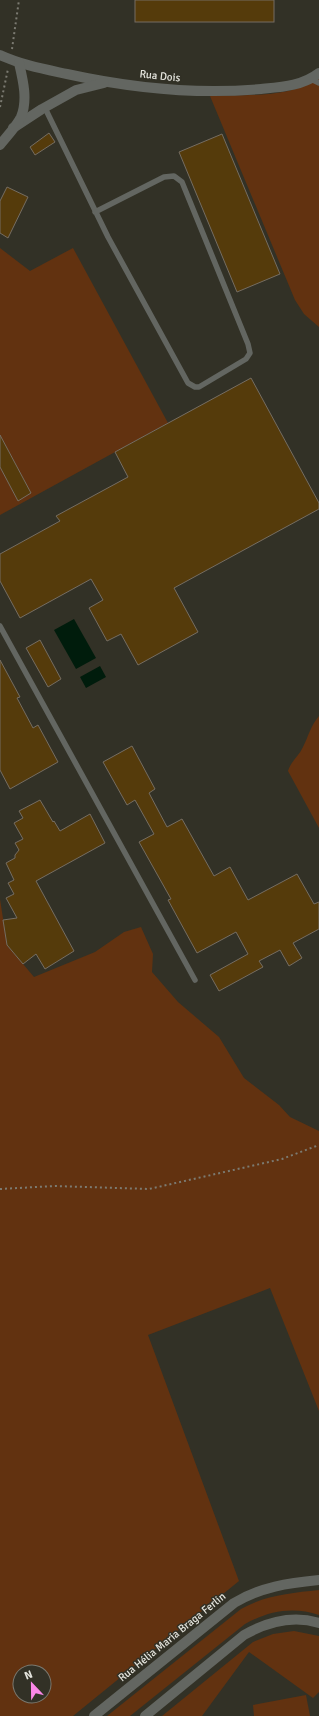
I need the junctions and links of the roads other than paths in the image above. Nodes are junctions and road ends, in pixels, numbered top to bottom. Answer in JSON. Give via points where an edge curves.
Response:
{"nodes":[{"id":1,"x":0,"y":54,"type":"edge"},
{"id":2,"x":19,"y":63,"type":"junction"},
{"id":3,"x":316,"y":78,"type":"edge"},
{"id":4,"x":106,"y":83,"type":"junction"},
{"id":5,"x":44,"y":108,"type":"junction"},
{"id":6,"x":13,"y":128,"type":"junction"},
{"id":7,"x":0,"y":145,"type":"edge"},
{"id":8,"x":94,"y":212,"type":"junction"},
{"id":9,"x":0,"y":626,"type":"edge"},
{"id":10,"x":195,"y":980,"type":"dead end"},
{"id":11,"x":319,"y":1580,"type":"edge"},
{"id":12,"x":319,"y":1623,"type":"edge"},
{"id":13,"x":94,"y":1716,"type":"edge"},
{"id":14,"x":145,"y":1716,"type":"edge"}],
"edges":[{"from":1,"to":2,"type":"street","name":"Rua Dois"},
{"from":2,"to":4,"type":"street","name":"Rua Dois"},
{"from":2,"to":6,"type":"street","via":[[25,91],[24,103],[21,116]]},
{"from":3,"to":4,"type":"street","name":"Rua Dois","via":[[286,86],[229,92]]},
{"from":4,"to":5,"type":"street","via":[[76,90]]},
{"from":5,"to":6,"type":"street"},
{"from":5,"to":8,"type":"lane"},
{"from":6,"to":7,"type":"street"},
{"from":8,"to":8,"type":"lane","via":[[188,383],[195,387],[199,386],[246,360],[250,353],[248,344],[182,182],[174,176],[164,177]]},
{"from":9,"to":10,"type":"lane"},
{"from":11,"to":13,"type":"street","name":"Rua Hélia Maria Braga Ferlin","via":[[268,1587],[245,1596]]},
{"from":12,"to":14,"type":"street","via":[[279,1621],[255,1629],[244,1635]]}]}
